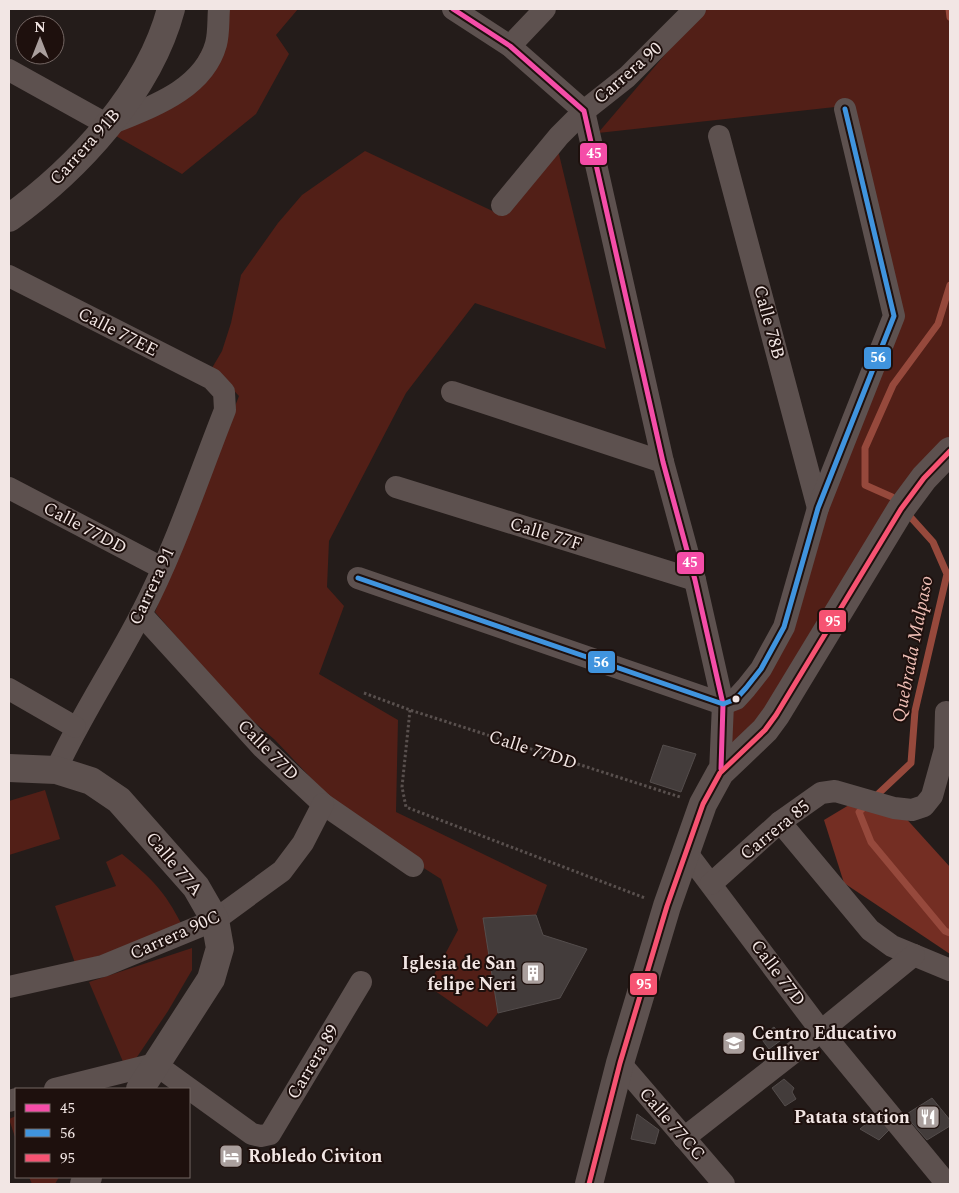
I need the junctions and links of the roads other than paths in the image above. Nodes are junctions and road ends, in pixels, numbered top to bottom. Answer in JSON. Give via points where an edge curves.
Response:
{"nodes":[{"id":1,"x":171,"y":9,"type":"edge"},
{"id":2,"x":219,"y":9,"type":"edge"},
{"id":3,"x":453,"y":9,"type":"edge"},
{"id":4,"x":545,"y":9,"type":"edge"},
{"id":5,"x":695,"y":9,"type":"edge"},
{"id":6,"x":510,"y":46,"type":"junction"},
{"id":7,"x":9,"y":70,"type":"edge"},
{"id":8,"x":845,"y":109,"type":"dead end"},
{"id":9,"x":584,"y":111,"type":"junction"},
{"id":10,"x":108,"y":125,"type":"junction"},
{"id":11,"x":719,"y":136,"type":"dead end"},
{"id":12,"x":502,"y":205,"type":"dead end"},
{"id":13,"x":9,"y":218,"type":"edge"},
{"id":14,"x":9,"y":276,"type":"edge"},
{"id":15,"x":224,"y":392,"type":"joint"},
{"id":16,"x":452,"y":392,"type":"dead end"},
{"id":17,"x":950,"y":451,"type":"edge"},
{"id":18,"x":663,"y":462,"type":"junction"},
{"id":19,"x":396,"y":487,"type":"dead end"},
{"id":20,"x":9,"y":488,"type":"edge"},
{"id":21,"x":818,"y":508,"type":"junction"},
{"id":22,"x":162,"y":568,"type":"junction"},
{"id":23,"x":358,"y":578,"type":"dead end"},
{"id":24,"x":695,"y":580,"type":"junction"},
{"id":25,"x":141,"y":614,"type":"junction"},
{"id":26,"x":9,"y":689,"type":"edge"},
{"id":27,"x":724,"y":704,"type":"junction"},
{"id":28,"x":946,"y":712,"type":"dead end"},
{"id":29,"x":76,"y":727,"type":"junction"},
{"id":30,"x":9,"y":768,"type":"edge"},
{"id":31,"x":56,"y":770,"type":"junction"},
{"id":32,"x":720,"y":774,"type":"junction"},
{"id":33,"x":323,"y":804,"type":"junction"},
{"id":34,"x":780,"y":822,"type":"junction"},
{"id":35,"x":687,"y":853,"type":"junction"},
{"id":36,"x":413,"y":866,"type":"dead end"},
{"id":37,"x":711,"y":884,"type":"junction"},
{"id":38,"x":215,"y":920,"type":"junction"},
{"id":39,"x":914,"y":955,"type":"junction"},
{"id":40,"x":950,"y":970,"type":"edge"},
{"id":41,"x":361,"y":982,"type":"dead end"},
{"id":42,"x":9,"y":987,"type":"edge"},
{"id":43,"x":821,"y":1031,"type":"junction"},
{"id":44,"x":620,"y":1063,"type":"junction"},
{"id":45,"x":155,"y":1064,"type":"junction"},
{"id":46,"x":59,"y":1088,"type":"edge"},
{"id":47,"x":141,"y":1088,"type":"edge"},
{"id":48,"x":188,"y":1088,"type":"edge"},
{"id":49,"x":190,"y":1089,"type":"edge"},
{"id":50,"x":684,"y":1138,"type":"junction"},
{"id":51,"x":589,"y":1184,"type":"edge"},
{"id":52,"x":724,"y":1184,"type":"edge"},
{"id":53,"x":947,"y":1184,"type":"edge"}],
"edges":[{"from":1,"to":10,"type":"street","name":"Carrera 91B","via":[[145,73]]},
{"from":2,"to":10,"type":"street","via":[[216,44],[199,76],[164,100]]},
{"from":3,"to":6,"type":"street"},
{"from":4,"to":6,"type":"street"},
{"from":5,"to":9,"type":"street","name":"Carrera 90","via":[[627,78]]},
{"from":6,"to":9,"type":"street"},
{"from":7,"to":10,"type":"street"},
{"from":8,"to":21,"type":"street","via":[[894,316]]},
{"from":9,"to":12,"type":"street","name":"Carrera 90"},
{"from":9,"to":18,"type":"street"},
{"from":10,"to":13,"type":"street","name":"Carrera 91B","via":[[40,196]]},
{"from":11,"to":21,"type":"street","name":"Calle 78B"},
{"from":14,"to":15,"type":"street","name":"Calle 77EE","via":[[212,379]]},
{"from":15,"to":22,"type":"street","name":"Carrera 91","via":[[225,410]]},
{"from":16,"to":18,"type":"street"},
{"from":17,"to":32,"type":"street","via":[[901,509],[765,730]]},
{"from":18,"to":24,"type":"street"},
{"from":19,"to":24,"type":"street","name":"Calle 77F"},
{"from":20,"to":22,"type":"street","name":"Calle 77DD"},
{"from":21,"to":27,"type":"street","via":[[784,627],[761,669],[736,699]]},
{"from":22,"to":25,"type":"street","name":"Carrera 91"},
{"from":23,"to":27,"type":"street"},
{"from":24,"to":27,"type":"street"},
{"from":25,"to":29,"type":"street","name":"Carrera 91"},
{"from":25,"to":33,"type":"street","name":"Calle 77D","via":[[257,741]]},
{"from":26,"to":29,"type":"street"},
{"from":27,"to":32,"type":"street"},
{"from":28,"to":34,"type":"street","name":"Carrera 85","via":[[944,748],[932,796],[924,806],[912,810],[894,808],[835,791],[821,793]]},
{"from":29,"to":31,"type":"street","name":"Carrera 91"},
{"from":30,"to":31,"type":"street","name":"Calle 77A"},
{"from":31,"to":38,"type":"street","name":"Calle 77A","via":[[92,781],[119,800],[196,887]]},
{"from":32,"to":35,"type":"street","via":[[703,804]]},
{"from":33,"to":36,"type":"street","name":"Calle 77D"},
{"from":33,"to":38,"type":"street","name":"Carrera 90C","via":[[303,843],[282,870]]},
{"from":34,"to":37,"type":"street","name":"Carrera 85"},
{"from":34,"to":39,"type":"street","via":[[870,930],[892,946]]},
{"from":35,"to":37,"type":"street","name":"Calle 77D"},
{"from":35,"to":44,"type":"street","via":[[666,906]]},
{"from":37,"to":43,"type":"street","name":"Calle 77D"},
{"from":38,"to":42,"type":"street","name":"Carrera 90C","via":[[103,966]]},
{"from":38,"to":45,"type":"street","name":"Calle 77A","via":[[220,948],[211,979]]},
{"from":39,"to":40,"type":"street"},
{"from":39,"to":43,"type":"street"},
{"from":41,"to":49,"type":"street","name":"Carrera 89","via":[[270,1134],[252,1134]]},
{"from":43,"to":50,"type":"street"},
{"from":43,"to":53,"type":"street","name":"Calle 77D"},
{"from":44,"to":50,"type":"street","name":"Calle 77CC"},
{"from":44,"to":51,"type":"street"},
{"from":45,"to":46,"type":"street"},
{"from":45,"to":47,"type":"street","name":"Calle 77A"},
{"from":45,"to":48,"type":"street","name":"Carrera 89"},
{"from":50,"to":52,"type":"street","name":"Calle 77CC"}]}
